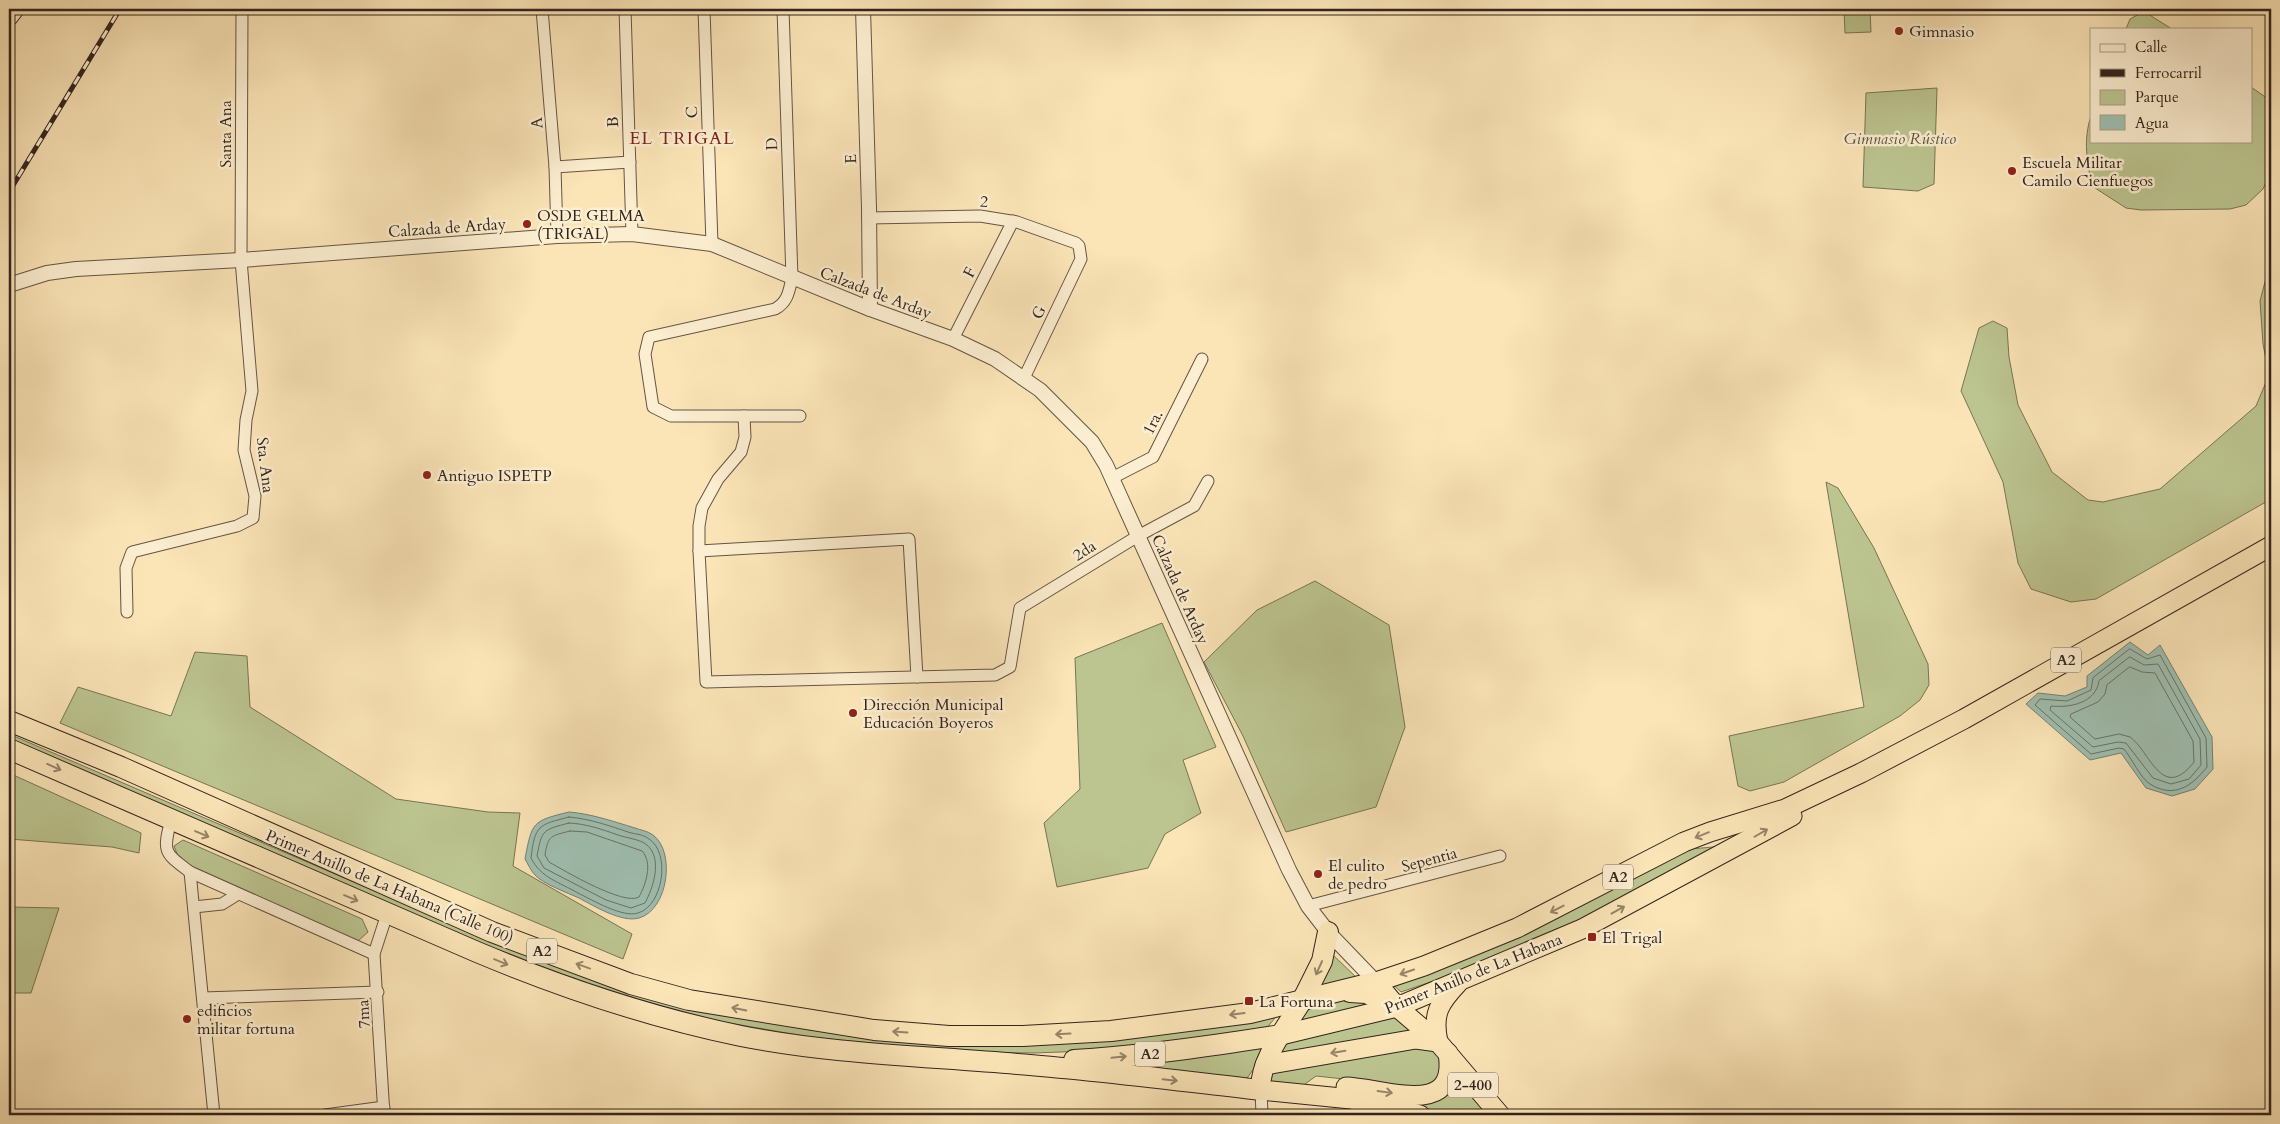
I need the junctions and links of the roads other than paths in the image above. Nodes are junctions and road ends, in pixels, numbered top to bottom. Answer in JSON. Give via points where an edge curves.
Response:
{"nodes":[{"id":1,"x":16,"y":9,"type":"edge"},
{"id":2,"x":242,"y":9,"type":"edge"},
{"id":3,"x":542,"y":9,"type":"edge"},
{"id":4,"x":625,"y":9,"type":"edge"},
{"id":5,"x":704,"y":9,"type":"edge"},
{"id":6,"x":782,"y":9,"type":"edge"},
{"id":7,"x":864,"y":9,"type":"edge"},
{"id":8,"x":9,"y":18,"type":"edge"},
{"id":9,"x":630,"y":162,"type":"junction"},
{"id":10,"x":555,"y":167,"type":"junction"},
{"id":11,"x":868,"y":218,"type":"junction"},
{"id":12,"x":1013,"y":221,"type":"junction"},
{"id":13,"x":632,"y":234,"type":"junction"},
{"id":14,"x":557,"y":236,"type":"junction"},
{"id":15,"x":712,"y":244,"type":"junction"},
{"id":16,"x":1081,"y":259,"type":"joint"},
{"id":17,"x":241,"y":260,"type":"junction"},
{"id":18,"x":792,"y":278,"type":"junction"},
{"id":19,"x":9,"y":286,"type":"edge"},
{"id":20,"x":870,"y":309,"type":"junction"},
{"id":21,"x":953,"y":339,"type":"junction"},
{"id":22,"x":1202,"y":359,"type":"dead end"},
{"id":23,"x":1024,"y":378,"type":"junction"},
{"id":24,"x":744,"y":416,"type":"junction"},
{"id":25,"x":800,"y":416,"type":"dead end"},
{"id":26,"x":1112,"y":478,"type":"junction"},
{"id":27,"x":1208,"y":481,"type":"dead end"},
{"id":28,"x":1138,"y":536,"type":"junction"},
{"id":29,"x":2271,"y":546,"type":"edge"},
{"id":30,"x":699,"y":551,"type":"junction"},
{"id":31,"x":127,"y":612,"type":"dead end"},
{"id":32,"x":918,"y":677,"type":"junction"},
{"id":33,"x":9,"y":721,"type":"edge"},
{"id":34,"x":9,"y":748,"type":"edge"},
{"id":35,"x":1861,"y":774,"type":"junction"},
{"id":36,"x":170,"y":820,"type":"junction"},
{"id":37,"x":1736,"y":824,"type":"junction"},
{"id":38,"x":1736,"y":847,"type":"junction"},
{"id":39,"x":1500,"y":856,"type":"dead end"},
{"id":40,"x":190,"y":872,"type":"junction"},
{"id":41,"x":238,"y":894,"type":"junction"},
{"id":42,"x":1308,"y":906,"type":"junction"},
{"id":43,"x":194,"y":907,"type":"junction"},
{"id":44,"x":387,"y":914,"type":"junction"},
{"id":45,"x":1328,"y":932,"type":"junction"},
{"id":46,"x":374,"y":954,"type":"junction"},
{"id":47,"x":1460,"y":980,"type":"junction"},
{"id":48,"x":1376,"y":982,"type":"junction"},
{"id":49,"x":378,"y":992,"type":"junction"},
{"id":50,"x":1336,"y":993,"type":"junction"},
{"id":51,"x":203,"y":998,"type":"junction"},
{"id":52,"x":1302,"y":1001,"type":"junction"},
{"id":53,"x":1397,"y":1007,"type":"junction"},
{"id":54,"x":1281,"y":1035,"type":"junction"},
{"id":55,"x":1443,"y":1048,"type":"junction"},
{"id":56,"x":1018,"y":1064,"type":"junction"},
{"id":57,"x":1265,"y":1065,"type":"junction"},
{"id":58,"x":1261,"y":1090,"type":"junction"},
{"id":59,"x":1303,"y":1094,"type":"junction"},
{"id":60,"x":384,"y":1111,"type":"edge"},
{"id":61,"x":214,"y":1115,"type":"edge"},
{"id":62,"x":324,"y":1115,"type":"edge"},
{"id":63,"x":1262,"y":1115,"type":"edge"},
{"id":64,"x":1420,"y":1115,"type":"edge"},
{"id":65,"x":1500,"y":1115,"type":"edge"}],
"edges":[{"from":1,"to":8,"type":"main road"},
{"from":2,"to":17,"type":"street","name":"Santa Ana"},
{"from":3,"to":10,"type":"street","name":"A"},
{"from":4,"to":9,"type":"street","name":"B"},
{"from":5,"to":15,"type":"street","name":"C"},
{"from":6,"to":18,"type":"street","name":"D"},
{"from":7,"to":11,"type":"street","name":"E"},
{"from":9,"to":10,"type":"street"},
{"from":9,"to":13,"type":"street","name":"B"},
{"from":10,"to":14,"type":"street","name":"A"},
{"from":11,"to":12,"type":"street","name":"2","via":[[980,216]]},
{"from":11,"to":20,"type":"street","name":"E"},
{"from":12,"to":16,"type":"street","name":"2","via":[[1076,242],[1081,250]]},
{"from":12,"to":21,"type":"street","name":"F"},
{"from":13,"to":14,"type":"street","name":"Calzada de Arday"},
{"from":13,"to":15,"type":"street","name":"Calzada de Arday"},
{"from":14,"to":17,"type":"street","name":"Calzada de Arday"},
{"from":15,"to":18,"type":"street","name":"Calzada de Arday"},
{"from":16,"to":23,"type":"street","name":"G"},
{"from":17,"to":19,"type":"street","name":"Calzada de Arday","via":[[76,269],[48,273]]},
{"from":17,"to":31,"type":"street","name":"Sta. Ana","via":[[252,391],[244,450],[255,496],[253,518],[237,526],[132,552],[126,568]]},
{"from":18,"to":20,"type":"street","name":"Calzada de Arday"},
{"from":18,"to":24,"type":"street","name":"D","via":[[788,297],[775,309],[649,338],[645,354],[654,407],[672,416]]},
{"from":20,"to":21,"type":"street","name":"Calzada de Arday"},
{"from":21,"to":23,"type":"street","name":"Calzada de Arday","via":[[995,359]]},
{"from":22,"to":26,"type":"street","name":"1ra.","via":[[1153,457]]},
{"from":23,"to":26,"type":"street","name":"Calzada de Arday","via":[[1092,442]]},
{"from":24,"to":25,"type":"street"},
{"from":24,"to":30,"type":"street","via":[[745,437],[741,452],[718,479],[702,508]]},
{"from":26,"to":28,"type":"street","name":"Calzada de Arday"},
{"from":27,"to":28,"type":"street","name":"2da","via":[[1194,506]]},
{"from":28,"to":32,"type":"street","name":"2da","via":[[1020,608],[1010,667],[995,675]]},
{"from":28,"to":42,"type":"street","name":"Calzada de Arday"},
{"from":29,"to":35,"type":"highway","name":"Primer Anillo de La Habana","number":"A2"},
{"from":30,"to":32,"type":"street","via":[[706,682]]},
{"from":30,"to":32,"type":"street","via":[[909,539]]},
{"from":52,"to":33,"type":"highway","name":"Primer Anillo de La Habana (Calle 100)","number":"A2","one_way":true,"via":[[1250,1013],[1111,1031],[1023,1036],[940,1035],[837,1025],[689,1000],[631,984],[492,932],[121,767]]},
{"from":34,"to":36,"type":"highway","name":"Primer Anillo de La Habana (Calle 100)","number":"A2","one_way":true},
{"from":35,"to":37,"type":"highway","name":"Primer Anillo de La Habana","number":"A2","via":[[1785,809]]},
{"from":38,"to":35,"type":"highway","name":"Primer Anillo de La Habana","number":"A2","one_way":true},
{"from":36,"to":40,"type":"street","via":[[166,836],[168,854]]},
{"from":36,"to":44,"type":"highway","name":"Primer Anillo de La Habana (Calle 100)","number":"A2","one_way":true},
{"from":37,"to":38,"type":"highway"},
{"from":37,"to":48,"type":"highway","name":"Primer Anillo de La Habana","number":"A2","one_way":true,"via":[[1684,842],[1517,928]]},
{"from":47,"to":38,"type":"highway","name":"Primer Anillo de La Habana","number":"A2","one_way":true,"via":[[1582,929]]},
{"from":39,"to":42,"type":"street","name":"Sepentia"},
{"from":40,"to":41,"type":"street"},
{"from":40,"to":43,"type":"street"},
{"from":41,"to":43,"type":"street","via":[[222,904]]},
{"from":41,"to":46,"type":"street"},
{"from":42,"to":45,"type":"street","name":"Calzada de Arday"},
{"from":43,"to":51,"type":"street"},
{"from":44,"to":46,"type":"street","name":"7ma"},
{"from":44,"to":56,"type":"highway","name":"Primer Anillo de La Habana (Calle 100)","number":"A2","one_way":true,"via":[[552,983],[686,1024],[743,1036],[870,1054]]},
{"from":45,"to":48,"type":"street","name":"Calzada de Arday"},
{"from":45,"to":52,"type":"highway","one_way":true,"via":[[1322,961]]},
{"from":46,"to":49,"type":"street","name":"7ma"},
{"from":47,"to":53,"type":"highway","name":"Primer Anillo de La Habana","number":"A2"},
{"from":47,"to":55,"type":"highway","via":[[1436,1014]]},
{"from":48,"to":50,"type":"highway","number":"A2"},
{"from":48,"to":53,"type":"highway"},
{"from":49,"to":51,"type":"street"},
{"from":49,"to":60,"type":"street","name":"7ma"},
{"from":50,"to":52,"type":"highway","number":"A2"},
{"from":50,"to":53,"type":"highway","number":"2-400","via":[[1360,992]]},
{"from":51,"to":61,"type":"street"},
{"from":52,"to":54,"type":"highway"},
{"from":53,"to":54,"type":"highway","name":"Primer Anillo de La Habana","number":"A2"},
{"from":53,"to":55,"type":"highway","number":"2-400"},
{"from":56,"to":54,"type":"highway","name":"Primer Anillo de La Habana","number":"A2","one_way":true,"via":[[1116,1058]]},
{"from":54,"to":57,"type":"highway"},
{"from":55,"to":57,"type":"highway","one_way":true,"via":[[1416,1039]]},
{"from":59,"to":55,"type":"highway","one_way":true,"via":[[1335,1086],[1416,1097],[1432,1093],[1449,1079],[1451,1069]]},
{"from":55,"to":65,"type":"highway","number":"2-400"},
{"from":56,"to":58,"type":"highway","one_way":true},
{"from":57,"to":58,"type":"highway"},
{"from":58,"to":59,"type":"highway"},
{"from":58,"to":63,"type":"street"},
{"from":59,"to":64,"type":"highway","via":[[1351,1099]]},
{"from":60,"to":62,"type":"street"}]}
